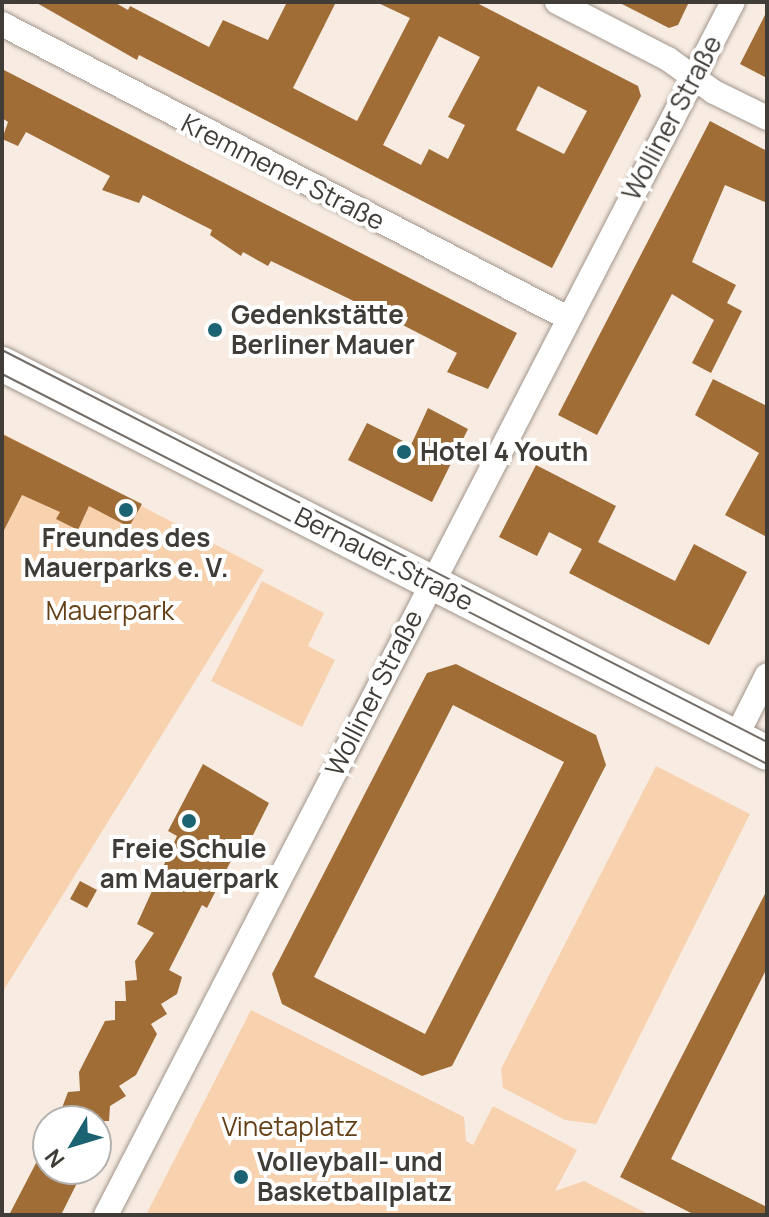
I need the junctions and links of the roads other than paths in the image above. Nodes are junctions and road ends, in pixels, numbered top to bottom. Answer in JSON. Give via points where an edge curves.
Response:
{"nodes":[{"id":1,"x":557,"y":2,"type":"edge"},
{"id":2,"x":733,"y":2,"type":"edge"},
{"id":3,"x":2,"y":24,"type":"edge"},
{"id":4,"x":694,"y":76,"type":"junction"},
{"id":5,"x":767,"y":118,"type":"edge"},
{"id":6,"x":566,"y":317,"type":"junction"},
{"id":7,"x":2,"y":364,"type":"edge"},
{"id":8,"x":432,"y":583,"type":"junction"},
{"id":9,"x":767,"y":675,"type":"edge"},
{"id":10,"x":736,"y":737,"type":"junction"},
{"id":11,"x":767,"y":753,"type":"edge"},
{"id":12,"x":106,"y":1215,"type":"edge"}],
"edges":[{"from":1,"to":4,"type":"street"},
{"from":2,"to":4,"type":"street","name":"Wolliner Straße"},
{"from":3,"to":6,"type":"street","name":"Kremmener Straße"},
{"from":4,"to":5,"type":"street"},
{"from":4,"to":6,"type":"street","name":"Wolliner Straße"},
{"from":6,"to":8,"type":"street","name":"Wolliner Straße"},
{"from":7,"to":8,"type":"main road","name":"Bernauer Straße"},
{"from":8,"to":10,"type":"main road","name":"Bernauer Straße"},
{"from":8,"to":12,"type":"street","name":"Wolliner Straße"},
{"from":9,"to":10,"type":"street"},
{"from":10,"to":11,"type":"main road","name":"Bernauer Straße"}]}
